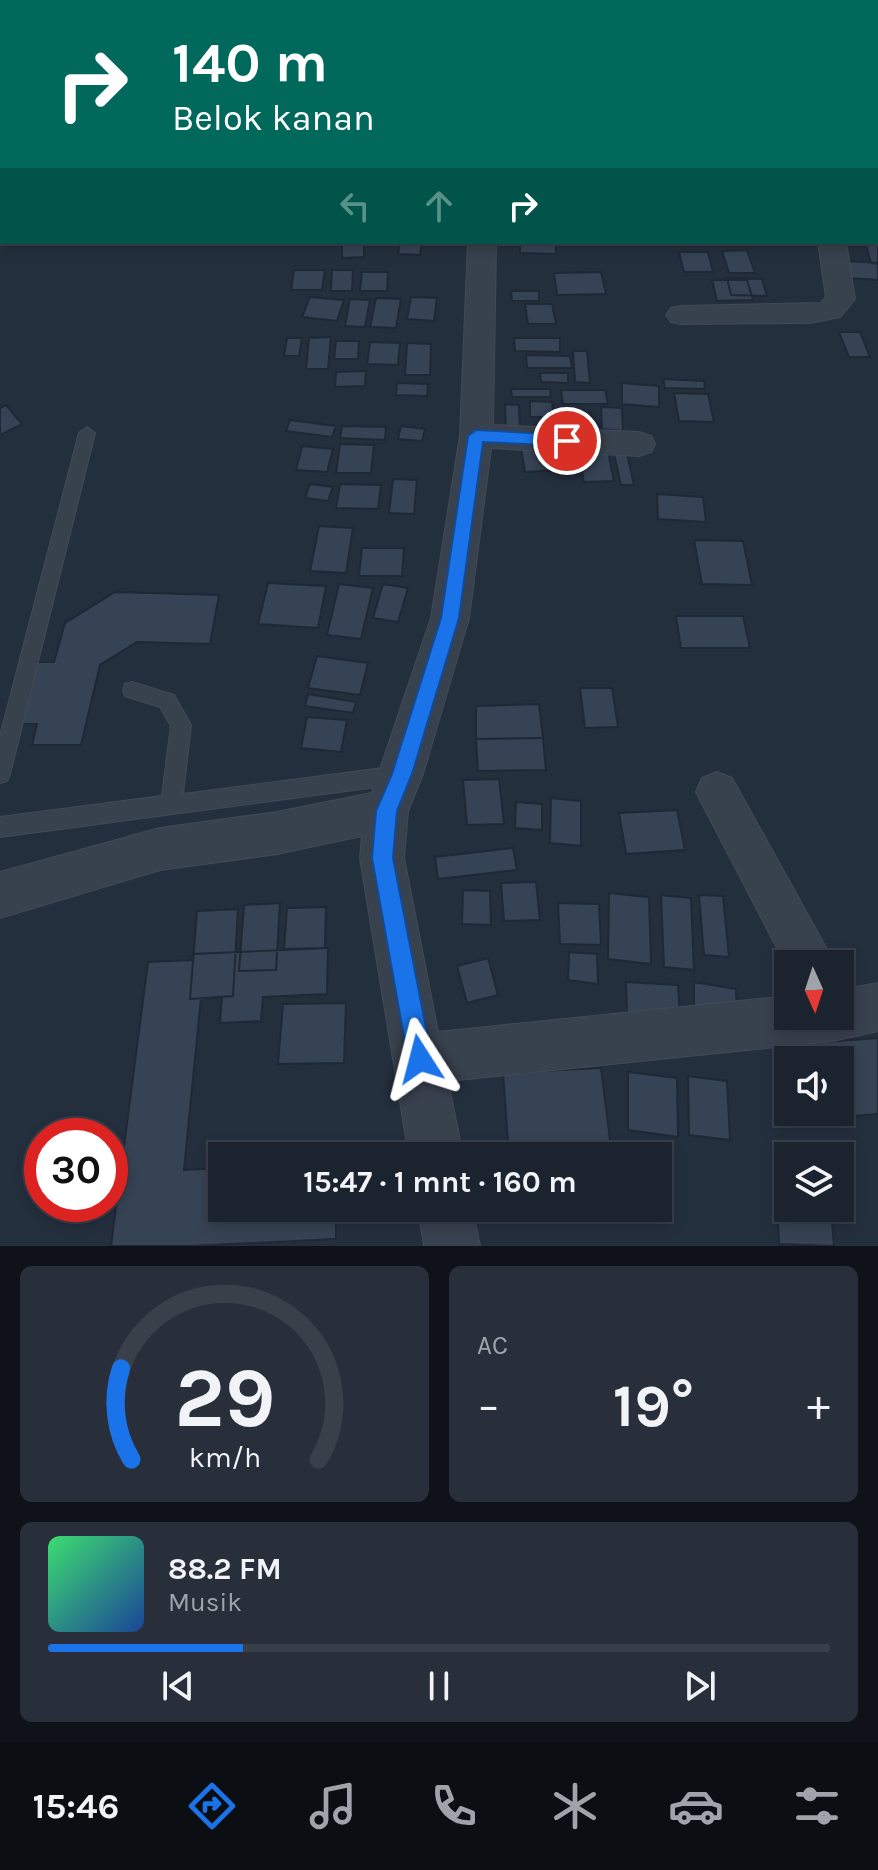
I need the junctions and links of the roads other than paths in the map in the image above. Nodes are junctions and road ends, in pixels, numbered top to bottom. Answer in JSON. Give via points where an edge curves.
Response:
{"nodes":[{"id":1,"x":482,"y":244,"type":"edge"},
{"id":2,"x":832,"y":244,"type":"edge"},
{"id":3,"x":681,"y":315,"type":"dead end"},
{"id":4,"x":87,"y":433,"type":"dead end"},
{"id":5,"x":476,"y":436,"type":"junction"},
{"id":6,"x":639,"y":444,"type":"dead end"},
{"id":7,"x":132,"y":690,"type":"dead end"},
{"id":8,"x":0,"y":774,"type":"edge"},
{"id":9,"x":394,"y":792,"type":"junction"},
{"id":10,"x":717,"y":792,"type":"dead end"},
{"id":11,"x":171,"y":805,"type":"junction"},
{"id":12,"x":0,"y":827,"type":"edge"},
{"id":13,"x":0,"y":895,"type":"edge"},
{"id":14,"x":803,"y":950,"type":"edge"},
{"id":15,"x":878,"y":1007,"type":"edge"},
{"id":16,"x":854,"y":1012,"type":"edge"},
{"id":17,"x":774,"y":1022,"type":"edge"},
{"id":18,"x":420,"y":1059,"type":"junction"},
{"id":19,"x":434,"y":1142,"type":"edge"},
{"id":20,"x":448,"y":1222,"type":"edge"},
{"id":21,"x":452,"y":1246,"type":"edge"}],
"edges":[{"from":1,"to":5,"type":"street"},
{"from":2,"to":3,"type":"street","via":[[841,299],[830,310]]},
{"from":4,"to":8,"type":"lane"},
{"from":5,"to":6,"type":"street"},
{"from":5,"to":9,"type":"street","via":[[450,618]]},
{"from":7,"to":11,"type":"lane","via":[[167,701],[181,725]]},
{"from":9,"to":11,"type":"lane"},
{"from":9,"to":13,"type":"street","via":[[277,833],[160,849]]},
{"from":9,"to":18,"type":"street","via":[[382,858]]},
{"from":10,"to":14,"type":"street"},
{"from":11,"to":12,"type":"lane"},
{"from":15,"to":16,"type":"street"},
{"from":17,"to":18,"type":"street"},
{"from":18,"to":19,"type":"street"},
{"from":20,"to":21,"type":"street"}]}
